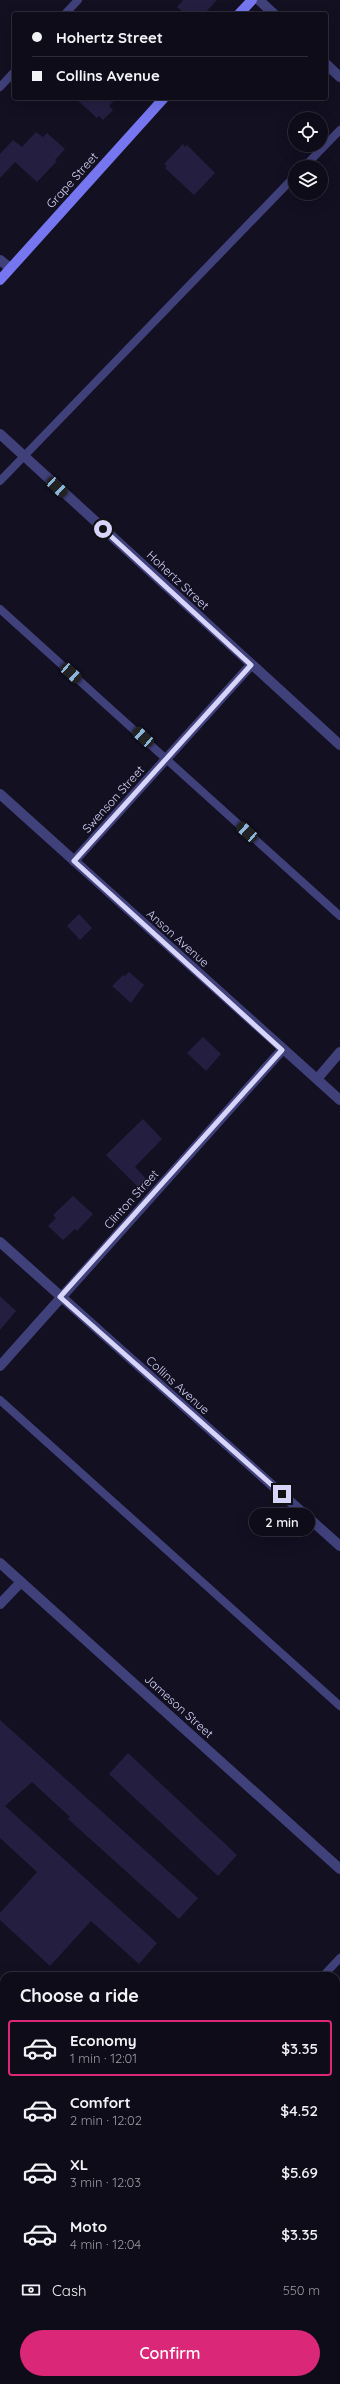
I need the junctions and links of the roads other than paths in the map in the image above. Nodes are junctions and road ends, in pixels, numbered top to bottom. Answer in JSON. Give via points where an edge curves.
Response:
{"nodes":[{"id":1,"x":78,"y":0,"type":"edge"},
{"id":2,"x":252,"y":0,"type":"edge"},
{"id":3,"x":259,"y":0,"type":"edge"},
{"id":4,"x":67,"y":12,"type":"edge"},
{"id":5,"x":241,"y":12,"type":"edge"},
{"id":6,"x":272,"y":12,"type":"edge"},
{"id":7,"x":328,"y":66,"type":"edge"},
{"id":8,"x":12,"y":74,"type":"edge"},
{"id":9,"x":340,"y":77,"type":"edge"},
{"id":10,"x":0,"y":87,"type":"edge"},
{"id":11,"x":162,"y":100,"type":"edge"},
{"id":12,"x":340,"y":130,"type":"edge"},
{"id":13,"x":311,"y":160,"type":"edge"},
{"id":14,"x":288,"y":183,"type":"edge"},
{"id":15,"x":0,"y":260,"type":"edge"},
{"id":16,"x":10,"y":268,"type":"junction"},
{"id":17,"x":0,"y":280,"type":"edge"},
{"id":18,"x":0,"y":434,"type":"edge"},
{"id":19,"x":23,"y":455,"type":"junction"},
{"id":20,"x":0,"y":481,"type":"edge"},
{"id":21,"x":0,"y":609,"type":"edge"},
{"id":22,"x":251,"y":665,"type":"junction"},
{"id":23,"x":340,"y":745,"type":"edge"},
{"id":24,"x":166,"y":759,"type":"junction"},
{"id":25,"x":0,"y":794,"type":"edge"},
{"id":26,"x":74,"y":861,"type":"junction"},
{"id":27,"x":340,"y":916,"type":"edge"},
{"id":28,"x":282,"y":1050,"type":"junction"},
{"id":29,"x":340,"y":1052,"type":"edge"},
{"id":30,"x":317,"y":1079,"type":"junction"},
{"id":31,"x":340,"y":1100,"type":"edge"},
{"id":32,"x":0,"y":1242,"type":"edge"},
{"id":33,"x":60,"y":1297,"type":"junction"},
{"id":34,"x":0,"y":1366,"type":"edge"},
{"id":35,"x":0,"y":1400,"type":"edge"},
{"id":36,"x":340,"y":1546,"type":"edge"},
{"id":37,"x":0,"y":1563,"type":"edge"},
{"id":38,"x":21,"y":1582,"type":"junction"},
{"id":39,"x":0,"y":1604,"type":"edge"},
{"id":40,"x":340,"y":1706,"type":"edge"},
{"id":41,"x":340,"y":1869,"type":"edge"},
{"id":42,"x":340,"y":1958,"type":"edge"},
{"id":43,"x":327,"y":1972,"type":"edge"}],
"edges":[{"from":1,"to":4,"type":"lane"},
{"from":2,"to":5,"type":"street"},
{"from":3,"to":6,"type":"street"},
{"from":7,"to":9,"type":"street"},
{"from":8,"to":10,"type":"lane"},
{"from":11,"to":16,"type":"street","name":"Grape Street"},
{"from":12,"to":13,"type":"lane"},
{"from":14,"to":19,"type":"lane"},
{"from":15,"to":16,"type":"street"},
{"from":16,"to":17,"type":"street","name":"Grape Street"},
{"from":18,"to":19,"type":"street","name":"Hohertz Street"},
{"from":19,"to":20,"type":"lane"},
{"from":19,"to":22,"type":"street","name":"Hohertz Street"},
{"from":21,"to":24,"type":"lane"},
{"from":22,"to":23,"type":"street","name":"Hohertz Street"},
{"from":22,"to":24,"type":"street","name":"Swenson Street"},
{"from":24,"to":26,"type":"street","name":"Swenson Street"},
{"from":24,"to":27,"type":"lane"},
{"from":25,"to":26,"type":"street","name":"Anson Avenue"},
{"from":26,"to":28,"type":"street","name":"Anson Avenue"},
{"from":28,"to":30,"type":"street","name":"Anson Avenue"},
{"from":28,"to":33,"type":"street","name":"Clinton Street"},
{"from":29,"to":30,"type":"street"},
{"from":30,"to":31,"type":"street","name":"Anson Avenue"},
{"from":32,"to":33,"type":"street","name":"Collins Avenue"},
{"from":33,"to":34,"type":"street","name":"Clinton Street"},
{"from":33,"to":36,"type":"street","name":"Collins Avenue"},
{"from":35,"to":40,"type":"lane"},
{"from":37,"to":38,"type":"street","name":"Jameson Street"},
{"from":38,"to":39,"type":"street"},
{"from":38,"to":41,"type":"street","name":"Jameson Street"},
{"from":42,"to":43,"type":"lane"}]}
